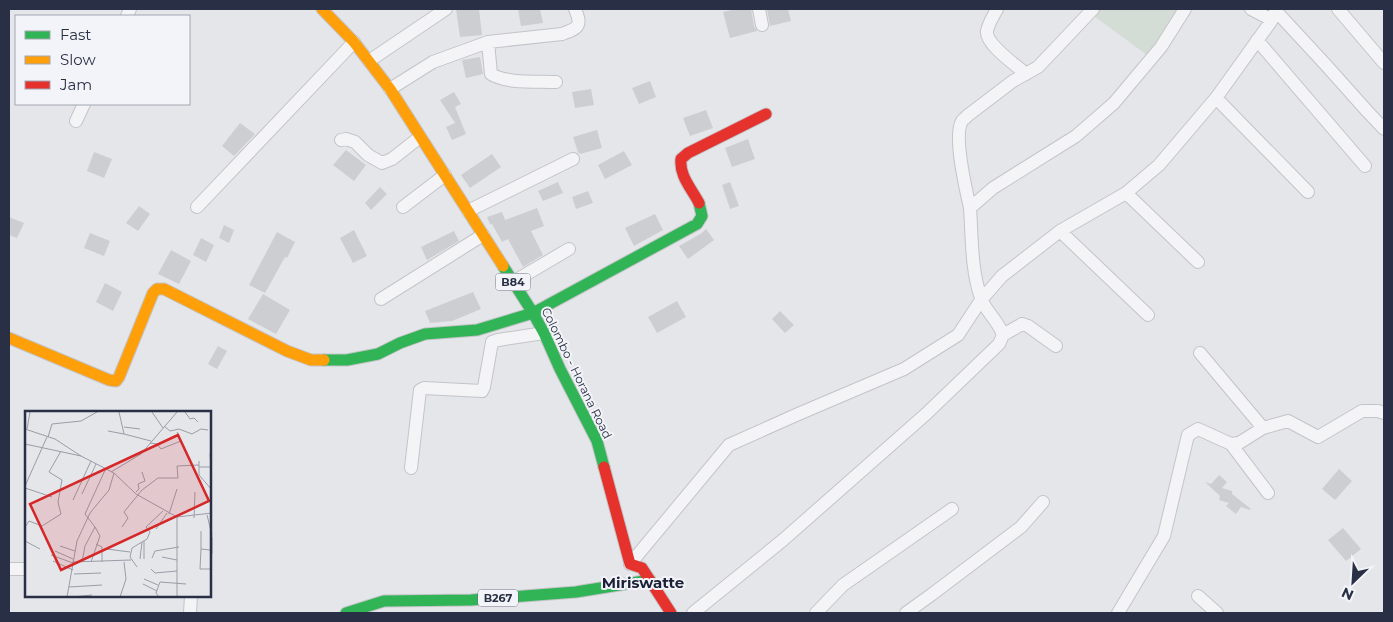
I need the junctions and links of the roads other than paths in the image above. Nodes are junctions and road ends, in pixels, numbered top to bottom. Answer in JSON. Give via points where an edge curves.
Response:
{"nodes":[{"id":1,"x":322,"y":9,"type":"edge"},
{"id":2,"x":446,"y":9,"type":"edge"},
{"id":3,"x":575,"y":9,"type":"edge"},
{"id":4,"x":759,"y":9,"type":"edge"},
{"id":5,"x":997,"y":9,"type":"edge"},
{"id":6,"x":1093,"y":9,"type":"edge"},
{"id":7,"x":1185,"y":9,"type":"edge"},
{"id":8,"x":1251,"y":9,"type":"edge"},
{"id":9,"x":1338,"y":9,"type":"edge"},
{"id":10,"x":1274,"y":13,"type":"edge"},
{"id":11,"x":762,"y":25,"type":"dead end"},
{"id":12,"x":1257,"y":40,"type":"junction"},
{"id":13,"x":354,"y":42,"type":"junction"},
{"id":14,"x":488,"y":42,"type":"junction"},
{"id":15,"x":368,"y":61,"type":"junction"},
{"id":16,"x":1384,"y":63,"type":"edge"},
{"id":17,"x":1026,"y":74,"type":"junction"},
{"id":18,"x":556,"y":82,"type":"dead end"},
{"id":19,"x":390,"y":88,"type":"junction"},
{"id":20,"x":1216,"y":98,"type":"junction"},
{"id":21,"x":84,"y":105,"type":"edge"},
{"id":22,"x":766,"y":114,"type":"dead end"},
{"id":23,"x":76,"y":121,"type":"dead end"},
{"id":24,"x":1384,"y":128,"type":"edge"},
{"id":25,"x":420,"y":136,"type":"junction"},
{"id":26,"x":341,"y":140,"type":"dead end"},
{"id":27,"x":573,"y":159,"type":"dead end"},
{"id":28,"x":1365,"y":166,"type":"dead end"},
{"id":29,"x":445,"y":176,"type":"junction"},
{"id":30,"x":1308,"y":192,"type":"dead end"},
{"id":31,"x":1126,"y":193,"type":"junction"},
{"id":32,"x":197,"y":207,"type":"dead end"},
{"id":33,"x":403,"y":207,"type":"dead end"},
{"id":34,"x":970,"y":208,"type":"junction"},
{"id":35,"x":468,"y":211,"type":"junction"},
{"id":36,"x":1060,"y":231,"type":"junction"},
{"id":37,"x":483,"y":235,"type":"junction"},
{"id":38,"x":568,"y":249,"type":"dead end"},
{"id":39,"x":1198,"y":262,"type":"dead end"},
{"id":40,"x":513,"y":282,"type":"junction"},
{"id":41,"x":381,"y":299,"type":"dead end"},
{"id":42,"x":981,"y":300,"type":"junction"},
{"id":43,"x":533,"y":313,"type":"junction"},
{"id":44,"x":1148,"y":315,"type":"dead end"},
{"id":45,"x":544,"y":333,"type":"junction"},
{"id":46,"x":1003,"y":335,"type":"junction"},
{"id":47,"x":9,"y":338,"type":"edge"},
{"id":48,"x":1056,"y":346,"type":"dead end"},
{"id":49,"x":1200,"y":353,"type":"dead end"},
{"id":50,"x":1384,"y":413,"type":"edge"},
{"id":51,"x":1263,"y":428,"type":"junction"},
{"id":52,"x":1231,"y":444,"type":"junction"},
{"id":53,"x":411,"y":468,"type":"dead end"},
{"id":54,"x":1268,"y":492,"type":"dead end"},
{"id":55,"x":1043,"y":502,"type":"dead end"},
{"id":56,"x":952,"y":509,"type":"dead end"},
{"id":57,"x":630,"y":564,"type":"junction"},
{"id":58,"x":9,"y":569,"type":"edge"},
{"id":59,"x":25,"y":569,"type":"edge"},
{"id":60,"x":650,"y":580,"type":"junction"},
{"id":61,"x":1198,"y":596,"type":"dead end"},
{"id":62,"x":191,"y":597,"type":"edge"},
{"id":63,"x":471,"y":600,"type":"junction"},
{"id":64,"x":190,"y":613,"type":"edge"},
{"id":65,"x":346,"y":613,"type":"edge"},
{"id":66,"x":470,"y":613,"type":"edge"},
{"id":67,"x":671,"y":613,"type":"edge"},
{"id":68,"x":693,"y":613,"type":"edge"},
{"id":69,"x":816,"y":613,"type":"edge"},
{"id":70,"x":906,"y":613,"type":"edge"},
{"id":71,"x":1118,"y":613,"type":"edge"},
{"id":72,"x":1217,"y":613,"type":"edge"}],
"edges":[{"from":1,"to":13,"type":"main road","name":"Colombo - Horana Road","number":"B84"},
{"from":2,"to":15,"type":"street"},
{"from":3,"to":14,"type":"street","via":[[579,22],[573,30]]},
{"from":4,"to":11,"type":"street"},
{"from":5,"to":17,"type":"street","via":[[987,30],[988,39]]},
{"from":6,"to":17,"type":"street","via":[[1038,67]]},
{"from":7,"to":34,"type":"street","via":[[1161,47],[1114,103],[1076,136],[993,188]]},
{"from":8,"to":10,"type":"street"},
{"from":9,"to":16,"type":"street"},
{"from":10,"to":12,"type":"street"},
{"from":10,"to":24,"type":"street"},
{"from":12,"to":20,"type":"street"},
{"from":12,"to":28,"type":"street"},
{"from":13,"to":15,"type":"main road","name":"Colombo - Horana Road","number":"B84"},
{"from":13,"to":32,"type":"street"},
{"from":14,"to":18,"type":"street","via":[[491,74],[494,76],[505,80]]},
{"from":14,"to":19,"type":"street","via":[[433,62]]},
{"from":15,"to":19,"type":"main road","name":"Colombo - Horana Road","number":"B84"},
{"from":17,"to":34,"type":"street","via":[[961,122],[960,155]]},
{"from":19,"to":25,"type":"main road","name":"Colombo - Horana Road","number":"B84"},
{"from":20,"to":30,"type":"street"},
{"from":20,"to":31,"type":"street","via":[[1159,165]]},
{"from":21,"to":23,"type":"street"},
{"from":22,"to":43,"type":"main road","via":[[681,159],[680,168],[701,207],[702,216],[697,224]]},
{"from":25,"to":26,"type":"street","via":[[392,159],[382,163],[355,142],[346,138]]},
{"from":25,"to":29,"type":"main road","name":"Colombo - Horana Road","number":"B84"},
{"from":27,"to":35,"type":"street"},
{"from":29,"to":33,"type":"street"},
{"from":29,"to":35,"type":"main road","name":"Colombo - Horana Road","number":"B84"},
{"from":31,"to":36,"type":"street"},
{"from":31,"to":39,"type":"street"},
{"from":34,"to":42,"type":"street","via":[[976,282]]},
{"from":35,"to":37,"type":"main road","name":"Colombo - Horana Road","number":"B84"},
{"from":36,"to":42,"type":"street","via":[[1002,276]]},
{"from":36,"to":44,"type":"street"},
{"from":37,"to":40,"type":"main road","name":"Colombo - Horana Road","number":"B84"},
{"from":37,"to":41,"type":"street"},
{"from":38,"to":40,"type":"street"},
{"from":40,"to":43,"type":"main road","name":"Colombo - Horana Road","number":"B84"},
{"from":42,"to":46,"type":"street"},
{"from":42,"to":57,"type":"street","via":[[958,334],[904,369],[729,446]]},
{"from":43,"to":45,"type":"main road","name":"Colombo - Horana Road","number":"B84"},
{"from":43,"to":47,"type":"main road","via":[[477,330],[426,334],[378,354],[347,360],[311,360],[164,289],[157,289],[116,381]]},
{"from":45,"to":53,"type":"street","via":[[492,342],[482,391],[420,390]]},
{"from":45,"to":57,"type":"main road","name":"Colombo - Horana Road","number":"B84","via":[[597,441]]},
{"from":46,"to":48,"type":"street","via":[[1022,324]]},
{"from":46,"to":68,"type":"street","via":[[999,344],[926,414],[784,540]]},
{"from":49,"to":51,"type":"street"},
{"from":50,"to":51,"type":"street","via":[[1362,411],[1318,437],[1288,421]]},
{"from":51,"to":52,"type":"street"},
{"from":52,"to":54,"type":"street"},
{"from":52,"to":71,"type":"street","via":[[1198,430],[1188,435],[1164,536]]},
{"from":55,"to":70,"type":"street","via":[[1021,527]]},
{"from":56,"to":69,"type":"street","via":[[844,584]]},
{"from":57,"to":60,"type":"main road","via":[[642,568]]},
{"from":58,"to":59,"type":"street"},
{"from":60,"to":63,"type":"main road","number":"B267","via":[[576,592]]},
{"from":60,"to":67,"type":"main road"},
{"from":61,"to":72,"type":"street"},
{"from":62,"to":64,"type":"street"},
{"from":63,"to":65,"type":"main road","number":"B267","via":[[384,601]]},
{"from":63,"to":66,"type":"street"}]}
